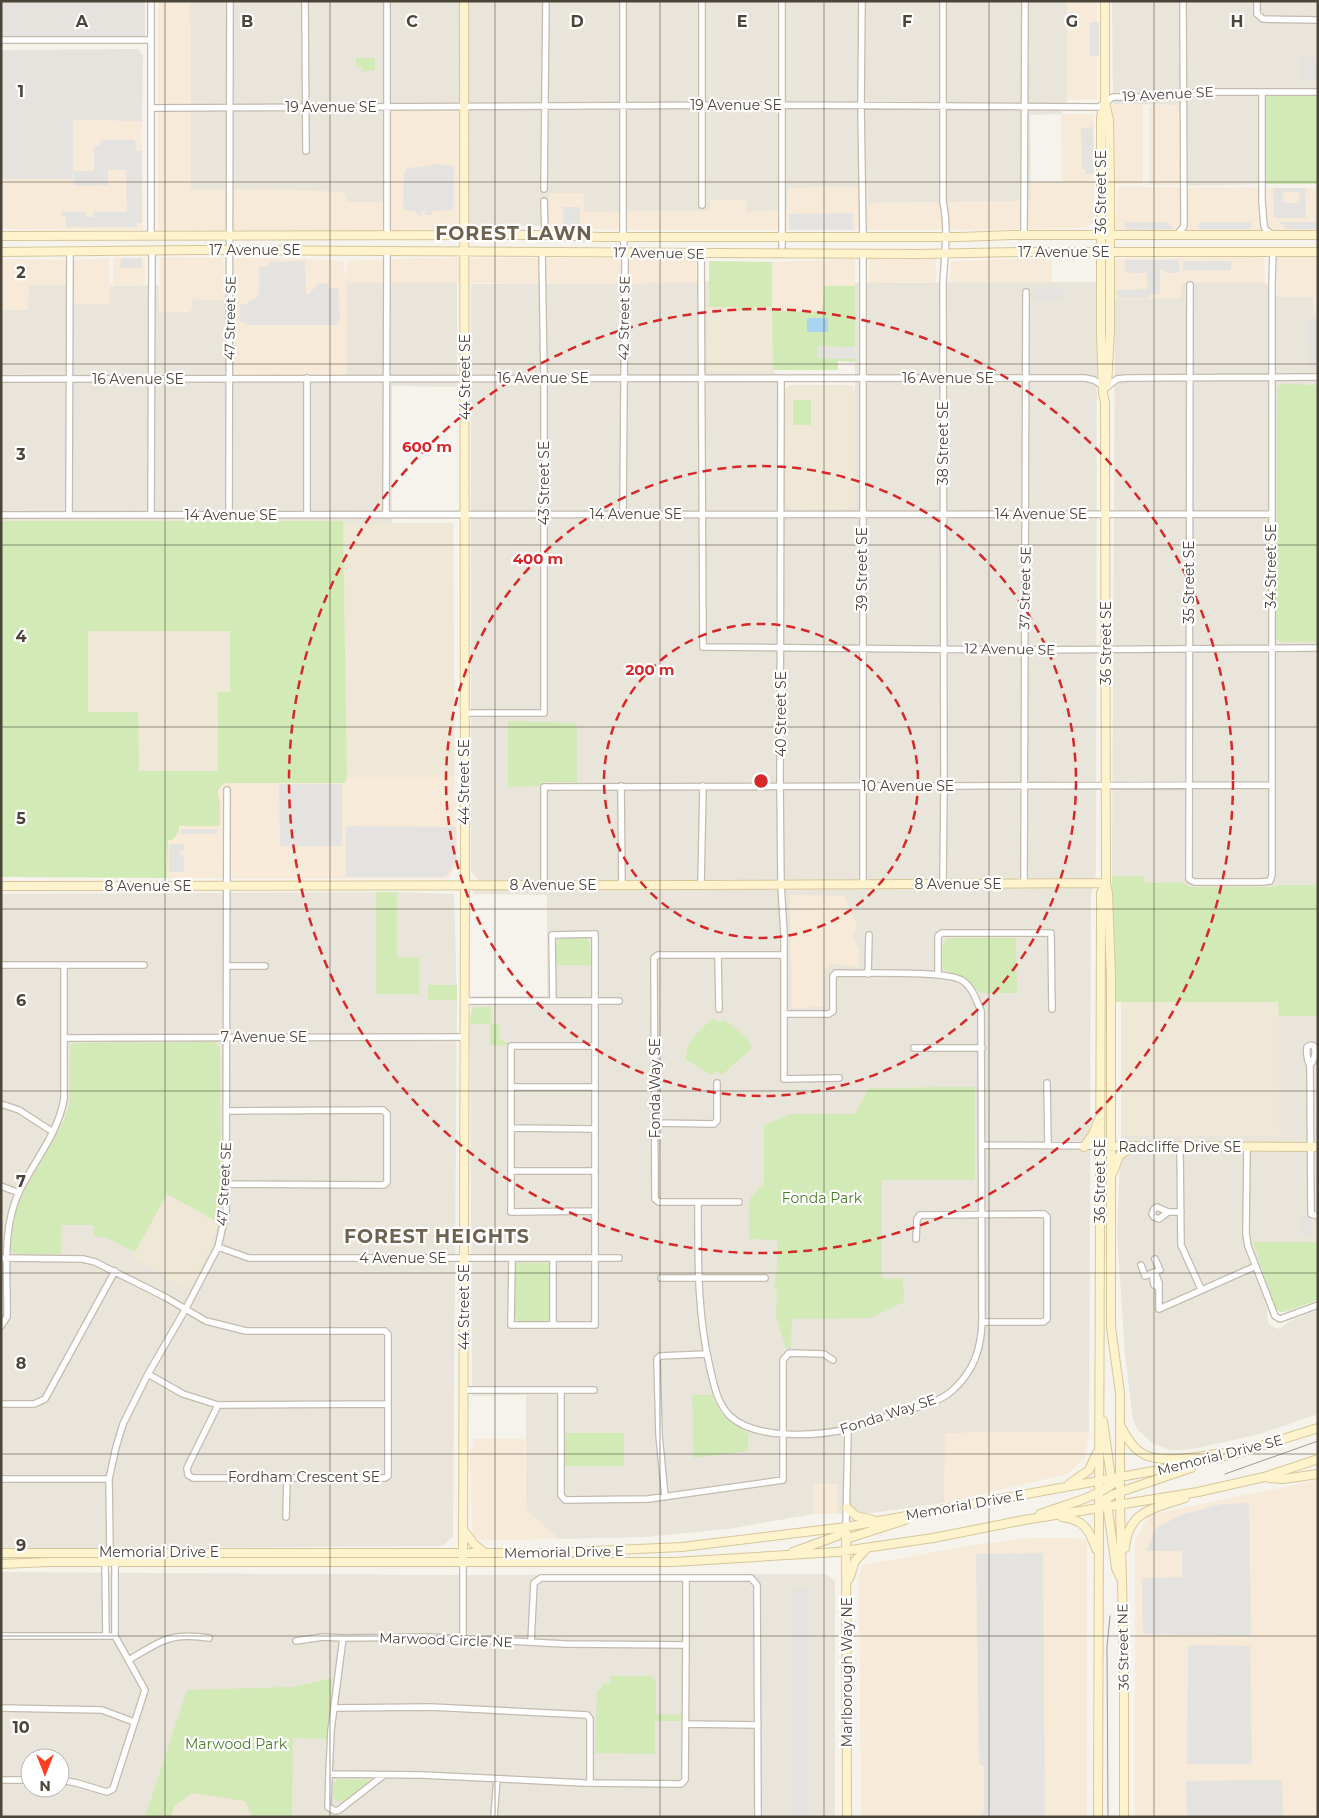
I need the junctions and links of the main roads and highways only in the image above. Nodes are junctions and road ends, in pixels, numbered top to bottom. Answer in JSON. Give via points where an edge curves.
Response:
{"nodes":[{"id":1,"x":464,"y":1,"type":"edge"},
{"id":2,"x":1105,"y":1,"type":"edge"},
{"id":3,"x":1105,"y":102,"type":"junction"},
{"id":4,"x":465,"y":235,"type":"junction"},
{"id":5,"x":1101,"y":235,"type":"junction"},
{"id":6,"x":1318,"y":235,"type":"edge"},
{"id":7,"x":1,"y":236,"type":"edge"},
{"id":8,"x":1110,"y":236,"type":"junction"},
{"id":9,"x":1,"y":252,"type":"edge"},
{"id":10,"x":465,"y":252,"type":"junction"},
{"id":11,"x":1101,"y":252,"type":"junction"},
{"id":12,"x":1110,"y":252,"type":"junction"},
{"id":13,"x":1318,"y":252,"type":"edge"},
{"id":14,"x":1105,"y":372,"type":"junction"},
{"id":15,"x":1106,"y":883,"type":"junction"},
{"id":16,"x":1,"y":886,"type":"edge"},
{"id":17,"x":465,"y":886,"type":"junction"},
{"id":18,"x":1101,"y":1114,"type":"junction"},
{"id":19,"x":1084,"y":1146,"type":"road end"},
{"id":20,"x":1100,"y":1146,"type":"junction"},
{"id":21,"x":1111,"y":1146,"type":"junction"},
{"id":22,"x":1132,"y":1146,"type":"junction"},
{"id":23,"x":1314,"y":1147,"type":"edge"},
{"id":24,"x":1111,"y":1181,"type":"junction"},
{"id":25,"x":1100,"y":1412,"type":"junction"},
{"id":26,"x":1120,"y":1425,"type":"junction"},
{"id":27,"x":1318,"y":1428,"type":"edge"},
{"id":28,"x":1099,"y":1450,"type":"junction"},
{"id":29,"x":1238,"y":1453,"type":"junction"},
{"id":30,"x":1318,"y":1459,"type":"edge"},
{"id":31,"x":1197,"y":1463,"type":"junction"},
{"id":32,"x":1318,"y":1474,"type":"edge"},
{"id":33,"x":1264,"y":1477,"type":"junction"},
{"id":34,"x":1115,"y":1480,"type":"junction"},
{"id":35,"x":1099,"y":1481,"type":"junction"},
{"id":36,"x":1063,"y":1487,"type":"junction"},
{"id":37,"x":1101,"y":1491,"type":"junction"},
{"id":38,"x":1198,"y":1492,"type":"junction"},
{"id":39,"x":1117,"y":1493,"type":"junction"},
{"id":40,"x":1106,"y":1503,"type":"junction"},
{"id":41,"x":1120,"y":1504,"type":"junction"},
{"id":42,"x":847,"y":1508,"type":"road end"},
{"id":43,"x":1099,"y":1508,"type":"junction"},
{"id":44,"x":936,"y":1511,"type":"junction"},
{"id":45,"x":1054,"y":1516,"type":"junction"},
{"id":46,"x":1024,"y":1520,"type":"junction"},
{"id":47,"x":877,"y":1521,"type":"junction"},
{"id":48,"x":846,"y":1527,"type":"junction"},
{"id":49,"x":464,"y":1531,"type":"junction"},
{"id":50,"x":846,"y":1539,"type":"junction"},
{"id":51,"x":866,"y":1548,"type":"junction"},
{"id":52,"x":846,"y":1551,"type":"junction"},
{"id":53,"x":1,"y":1553,"type":"edge"},
{"id":54,"x":463,"y":1553,"type":"junction"},
{"id":55,"x":486,"y":1553,"type":"junction"},
{"id":56,"x":1098,"y":1553,"type":"junction"},
{"id":57,"x":777,"y":1557,"type":"junction"},
{"id":58,"x":463,"y":1563,"type":"junction"},
{"id":59,"x":1,"y":1564,"type":"edge"},
{"id":60,"x":1121,"y":1568,"type":"junction"},
{"id":61,"x":1122,"y":1581,"type":"junction"},
{"id":62,"x":847,"y":1586,"type":"junction"},
{"id":63,"x":847,"y":1817,"type":"edge"},
{"id":64,"x":1098,"y":1817,"type":"edge"},
{"id":65,"x":1124,"y":1817,"type":"edge"}],
"edges":[{"from":1,"to":4,"type":"main road","name":"44 Street SE"},
{"from":2,"to":3,"type":"main road","name":"36 Street SE"},
{"from":3,"to":5,"type":"main road","name":"36 Street SE","via":[[1101,117]]},
{"from":3,"to":8,"type":"main road","name":"36 Street SE","via":[[1109,120]]},
{"from":4,"to":5,"type":"main road","name":"17 Avenue SE"},
{"from":4,"to":7,"type":"main road","name":"17 Avenue SE"},
{"from":4,"to":10,"type":"main road","name":"44 Street SE"},
{"from":5,"to":8,"type":"main road","name":"17 Avenue SE"},
{"from":5,"to":11,"type":"main road","name":"36 Street SE"},
{"from":6,"to":8,"type":"main road","name":"17 Avenue SE"},
{"from":8,"to":12,"type":"main road","name":"36 Street SE"},
{"from":9,"to":10,"type":"main road","name":"17 Avenue SE"},
{"from":10,"to":11,"type":"main road","name":"17 Avenue SE"},
{"from":10,"to":17,"type":"main road","name":"44 Street SE"},
{"from":11,"to":12,"type":"main road","name":"17 Avenue SE"},
{"from":11,"to":14,"type":"main road","name":"36 Street SE"},
{"from":12,"to":13,"type":"main road","name":"17 Avenue SE"},
{"from":12,"to":14,"type":"main road","name":"36 Street SE"},
{"from":14,"to":15,"type":"main road","name":"36 Street SE"},
{"from":15,"to":17,"type":"main road","name":"8 Avenue SE"},
{"from":15,"to":18,"type":"main road","name":"36 Street SE","via":[[1101,893]]},
{"from":15,"to":21,"type":"main road","name":"36 Street SE","via":[[1111,978]]},
{"from":16,"to":17,"type":"main road","name":"8 Avenue SE"},
{"from":17,"to":49,"type":"main road","name":"44 Street SE"},
{"from":18,"to":19,"type":"main road"},
{"from":18,"to":20,"type":"main road","name":"36 Street SE"},
{"from":20,"to":21,"type":"main road","name":"Radcliffe Drive SE"},
{"from":20,"to":25,"type":"main road","name":"36 Street SE"},
{"from":21,"to":22,"type":"main road","name":"Radcliffe Drive SE"},
{"from":21,"to":24,"type":"main road","name":"36 Street SE"},
{"from":22,"to":23,"type":"main road","name":"Radcliffe Drive SE"},
{"from":22,"to":24,"type":"main road","via":[[1119,1156]]},
{"from":24,"to":26,"type":"main road","name":"36 Street SE","via":[[1111,1327],[1118,1370]]},
{"from":25,"to":28,"type":"main road","name":"36 Street SE"},
{"from":25,"to":34,"type":"main road"},
{"from":26,"to":29,"type":"main road","via":[[1128,1440],[1148,1457],[1180,1459]]},
{"from":26,"to":34,"type":"main road","name":"36 Street SE"},
{"from":27,"to":29,"type":"main road","name":"Memorial Drive SE"},
{"from":28,"to":35,"type":"main road","name":"36 Street SE"},
{"from":28,"to":36,"type":"main road","via":[[1089,1470]]},
{"from":29,"to":31,"type":"main road","name":"Memorial Drive SE"},
{"from":30,"to":33,"type":"main road","name":"Memorial Drive SE"},
{"from":31,"to":34,"type":"main road","name":"Memorial Drive SE"},
{"from":31,"to":39,"type":"main road","via":[[1189,1469]]},
{"from":32,"to":33,"type":"main road","via":[[1283,1479]]},
{"from":33,"to":38,"type":"main road","name":"Memorial Drive SE"},
{"from":34,"to":35,"type":"main road","name":"Memorial Drive E"},
{"from":34,"to":37,"type":"main road"},
{"from":34,"to":39,"type":"main road"},
{"from":35,"to":36,"type":"main road","name":"Memorial Drive E"},
{"from":35,"to":37,"type":"main road","name":"36 Street NE"},
{"from":36,"to":44,"type":"main road","name":"Memorial Drive E"},
{"from":37,"to":40,"type":"main road"},
{"from":37,"to":43,"type":"main road","name":"36 Street NE"},
{"from":37,"to":46,"type":"main road"},
{"from":38,"to":41,"type":"main road","name":"Memorial Drive SE"},
{"from":38,"to":60,"type":"main road","via":[[1154,1506],[1137,1519],[1128,1532]]},
{"from":39,"to":40,"type":"main road"},
{"from":39,"to":41,"type":"main road"},
{"from":40,"to":41,"type":"main road","name":"Memorial Drive E"},
{"from":40,"to":43,"type":"main road","name":"Memorial Drive E"},
{"from":40,"to":61,"type":"main road","via":[[1116,1568]]},
{"from":41,"to":60,"type":"main road","name":"36 Street NE"},
{"from":42,"to":47,"type":"main road","via":[[856,1516]]},
{"from":43,"to":45,"type":"main road","name":"Memorial Drive E"},
{"from":43,"to":56,"type":"main road","name":"36 Street NE"},
{"from":44,"to":47,"type":"main road","name":"Memorial Drive E"},
{"from":44,"to":50,"type":"main road"},
{"from":45,"to":46,"type":"main road","name":"Memorial Drive E"},
{"from":45,"to":56,"type":"main road","via":[[1083,1524]]},
{"from":46,"to":51,"type":"main road","name":"Memorial Drive E"},
{"from":47,"to":48,"type":"main road","name":"Memorial Drive E"},
{"from":48,"to":50,"type":"main road","name":"Marlborough Way NE"},
{"from":48,"to":55,"type":"main road","name":"Memorial Drive E","via":[[682,1547]]},
{"from":48,"to":57,"type":"main road","via":[[838,1536]]},
{"from":49,"to":54,"type":"main road","name":"44 Street SE"},
{"from":49,"to":55,"type":"main road"},
{"from":50,"to":52,"type":"main road","name":"Marlborough Way NE"},
{"from":51,"to":52,"type":"main road","name":"Memorial Drive E"},
{"from":51,"to":62,"type":"main road","via":[[855,1561]]},
{"from":52,"to":57,"type":"main road","name":"Memorial Drive E"},
{"from":52,"to":62,"type":"main road","name":"Marlborough Way NE"},
{"from":53,"to":54,"type":"main road","name":"Memorial Drive E"},
{"from":54,"to":55,"type":"main road","name":"Memorial Drive E"},
{"from":54,"to":58,"type":"main road","name":"44 Street SE"},
{"from":56,"to":64,"type":"main road","name":"36 Street NE"},
{"from":57,"to":58,"type":"main road","name":"Memorial Drive E","via":[[674,1562]]},
{"from":58,"to":59,"type":"main road","name":"Memorial Drive E"},
{"from":60,"to":61,"type":"main road","name":"36 Street NE"},
{"from":61,"to":65,"type":"main road","name":"36 Street NE"},
{"from":62,"to":63,"type":"main road","name":"Marlborough Way NE"}]}
